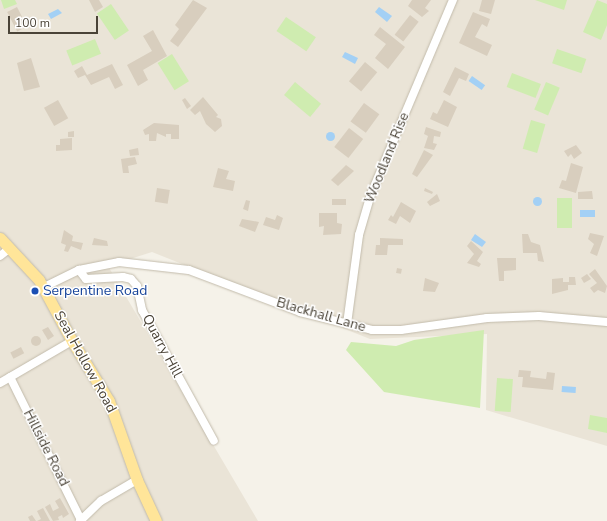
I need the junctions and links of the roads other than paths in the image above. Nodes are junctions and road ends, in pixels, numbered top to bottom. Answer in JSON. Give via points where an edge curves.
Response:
{"nodes":[{"id":1,"x":454,"y":0,"type":"edge"},
{"id":2,"x":0,"y":238,"type":"edge"},
{"id":3,"x":10,"y":248,"type":"junction"},
{"id":4,"x":0,"y":256,"type":"edge"},
{"id":5,"x":79,"y":270,"type":"junction"},
{"id":6,"x":44,"y":287,"type":"junction"},
{"id":7,"x":607,"y":322,"type":"edge"},
{"id":8,"x":347,"y":324,"type":"junction"},
{"id":9,"x":72,"y":341,"type":"junction"},
{"id":10,"x":10,"y":377,"type":"junction"},
{"id":11,"x":0,"y":383,"type":"edge"},
{"id":12,"x":214,"y":441,"type":"dead end"},
{"id":13,"x":137,"y":480,"type":"junction"},
{"id":14,"x":80,"y":521,"type":"edge"},
{"id":15,"x":156,"y":521,"type":"edge"}],
"edges":[{"from":1,"to":8,"type":"street","name":"Woodland Rise","via":[[371,194],[359,235]]},
{"from":2,"to":3,"type":"main road","name":"Seal Hollow Road"},
{"from":3,"to":4,"type":"street"},
{"from":3,"to":6,"type":"main road","name":"Seal Hollow Road"},
{"from":5,"to":6,"type":"street","name":"Blackhall Lane"},
{"from":5,"to":8,"type":"street","name":"Blackhall Lane","via":[[118,262],[189,270],[300,312]]},
{"from":5,"to":12,"type":"street","name":"Quarry Hill","via":[[86,279],[123,277],[131,279],[137,286],[142,310]]},
{"from":6,"to":9,"type":"main road","name":"Seal Hollow Road"},
{"from":7,"to":8,"type":"street","name":"Blackhall Lane","via":[[539,316],[487,318],[401,330],[372,330]]},
{"from":9,"to":10,"type":"street"},
{"from":9,"to":13,"type":"main road","name":"Seal Hollow Road","via":[[109,401]]},
{"from":10,"to":11,"type":"street"},
{"from":10,"to":14,"type":"street","name":"Hillside Road"},
{"from":13,"to":14,"type":"street","via":[[108,496]]},
{"from":13,"to":15,"type":"main road","name":"Seal Hollow Road"}]}
